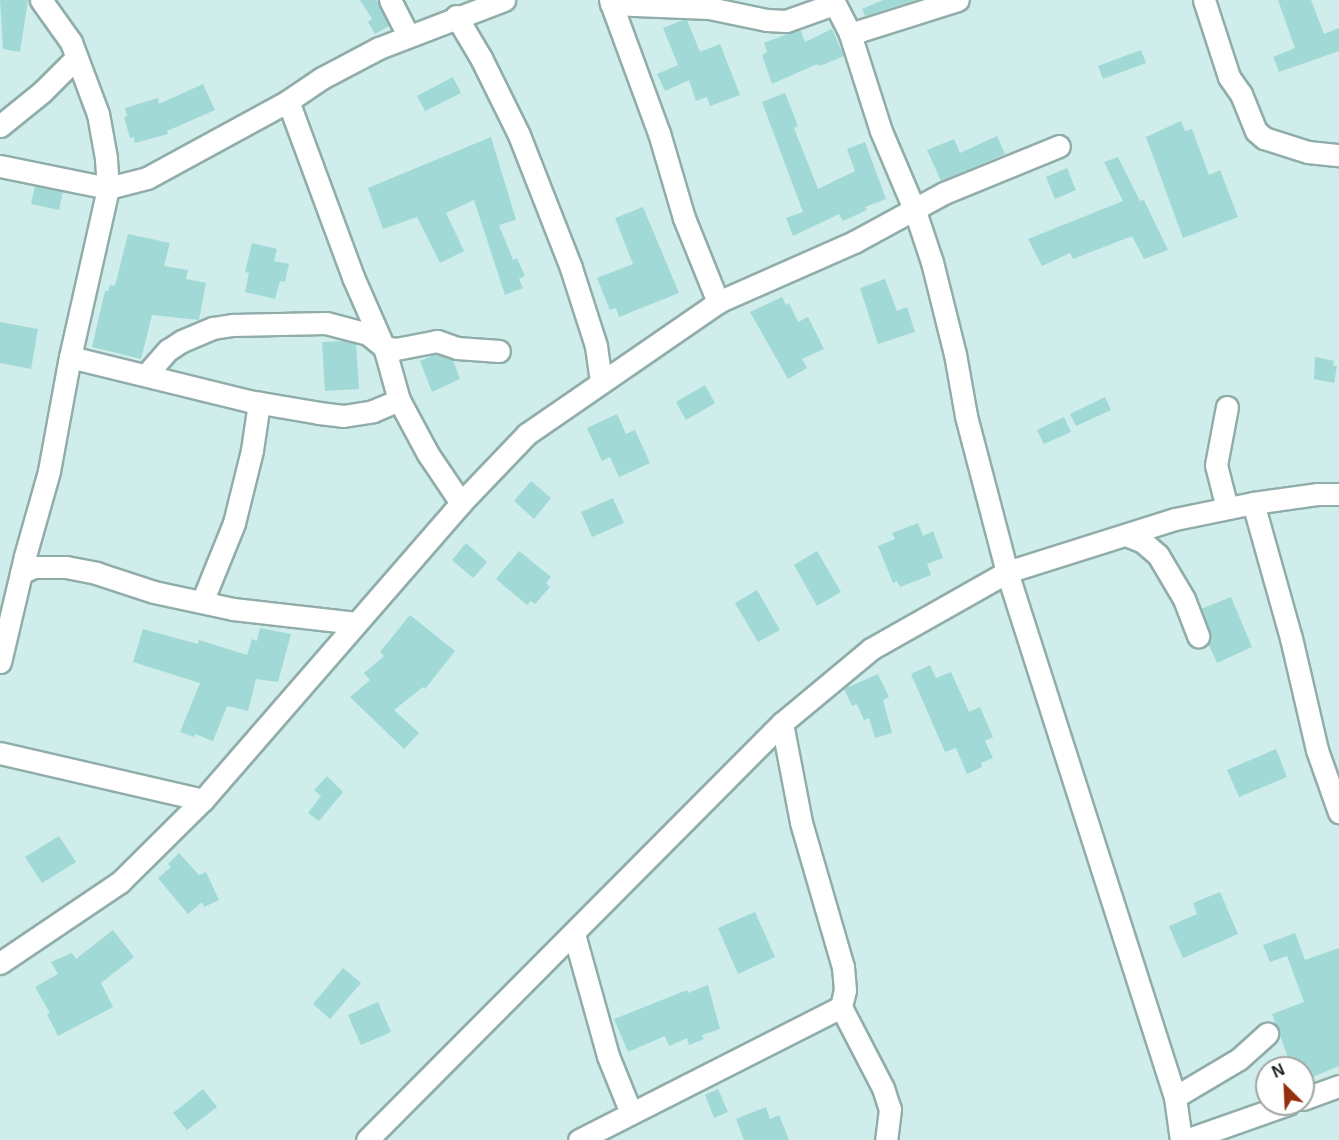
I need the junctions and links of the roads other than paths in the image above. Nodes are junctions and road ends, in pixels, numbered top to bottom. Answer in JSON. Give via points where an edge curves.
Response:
{"nodes":[{"id":1,"x":41,"y":0,"type":"edge"},
{"id":2,"x":390,"y":0,"type":"edge"},
{"id":3,"x":504,"y":0,"type":"edge"},
{"id":4,"x":1204,"y":0,"type":"edge"},
{"id":5,"x":610,"y":2,"type":"edge"},
{"id":6,"x":834,"y":2,"type":"edge"},
{"id":7,"x":950,"y":2,"type":"edge"},
{"id":8,"x":456,"y":16,"type":"junction"},
{"id":9,"x":850,"y":34,"type":"junction"},
{"id":10,"x":408,"y":35,"type":"junction"},
{"id":11,"x":77,"y":57,"type":"junction"},
{"id":12,"x":288,"y":101,"type":"junction"},
{"id":13,"x":0,"y":126,"type":"edge"},
{"id":14,"x":1059,"y":146,"type":"dead end"},
{"id":15,"x":1339,"y":155,"type":"edge"},
{"id":16,"x":0,"y":166,"type":"edge"},
{"id":17,"x":108,"y":188,"type":"junction"},
{"id":18,"x":915,"y":211,"type":"junction"},
{"id":19,"x":718,"y":302,"type":"junction"},
{"id":20,"x":384,"y":347,"type":"junction"},
{"id":21,"x":499,"y":351,"type":"dead end"},
{"id":22,"x":70,"y":357,"type":"junction"},
{"id":23,"x":146,"y":375,"type":"junction"},
{"id":24,"x":601,"y":381,"type":"junction"},
{"id":25,"x":399,"y":400,"type":"junction"},
{"id":26,"x":259,"y":403,"type":"junction"},
{"id":27,"x":1227,"y":407,"type":"dead end"},
{"id":28,"x":1339,"y":494,"type":"edge"},
{"id":29,"x":461,"y":503,"type":"junction"},
{"id":30,"x":1253,"y":503,"type":"junction"},
{"id":31,"x":1227,"y":508,"type":"junction"},
{"id":32,"x":1126,"y":535,"type":"junction"},
{"id":33,"x":1007,"y":572,"type":"junction"},
{"id":34,"x":21,"y":573,"type":"junction"},
{"id":35,"x":202,"y":602,"type":"junction"},
{"id":36,"x":356,"y":622,"type":"junction"},
{"id":37,"x":1198,"y":636,"type":"dead end"},
{"id":38,"x":0,"y":662,"type":"edge"},
{"id":39,"x":782,"y":723,"type":"junction"},
{"id":40,"x":0,"y":753,"type":"edge"},
{"id":41,"x":203,"y":800,"type":"junction"},
{"id":42,"x":1339,"y":812,"type":"edge"},
{"id":43,"x":574,"y":934,"type":"junction"},
{"id":44,"x":0,"y":963,"type":"edge"},
{"id":45,"x":841,"y":1007,"type":"junction"},
{"id":46,"x":1267,"y":1034,"type":"dead end"},
{"id":47,"x":1339,"y":1086,"type":"edge"},
{"id":48,"x":1315,"y":1095,"type":"edge"},
{"id":49,"x":1175,"y":1097,"type":"junction"},
{"id":50,"x":631,"y":1113,"type":"junction"},
{"id":51,"x":1255,"y":1116,"type":"edge"},
{"id":52,"x":367,"y":1140,"type":"edge"},
{"id":53,"x":579,"y":1140,"type":"edge"},
{"id":54,"x":886,"y":1140,"type":"edge"},
{"id":55,"x":1181,"y":1140,"type":"edge"},
{"id":56,"x":1186,"y":1140,"type":"edge"}],
"edges":[{"from":1,"to":11,"type":"street"},
{"from":2,"to":10,"type":"street"},
{"from":3,"to":8,"type":"street"},
{"from":4,"to":15,"type":"street","via":[[1229,77],[1241,94],[1256,131],[1264,138],[1308,152]]},
{"from":5,"to":6,"type":"street","via":[[709,8],[786,21]]},
{"from":5,"to":19,"type":"street","via":[[659,133],[684,218]]},
{"from":6,"to":9,"type":"street"},
{"from":7,"to":9,"type":"street"},
{"from":8,"to":10,"type":"street"},
{"from":8,"to":24,"type":"street","via":[[519,135],[571,268],[596,346]]},
{"from":9,"to":18,"type":"street","via":[[881,131]]},
{"from":10,"to":12,"type":"street","via":[[322,78]]},
{"from":11,"to":13,"type":"street"},
{"from":11,"to":17,"type":"street","via":[[98,114]]},
{"from":12,"to":17,"type":"street","via":[[147,178]]},
{"from":12,"to":20,"type":"street","via":[[353,276]]},
{"from":14,"to":18,"type":"street","via":[[944,193]]},
{"from":16,"to":17,"type":"street"},
{"from":17,"to":22,"type":"street"},
{"from":18,"to":19,"type":"street"},
{"from":18,"to":33,"type":"street","via":[[946,319]]},
{"from":19,"to":24,"type":"street"},
{"from":20,"to":21,"type":"street","via":[[396,349],[437,341],[457,348]]},
{"from":20,"to":23,"type":"street","via":[[368,334],[326,323],[233,325],[213,328],[182,341],[168,350]]},
{"from":20,"to":25,"type":"street"},
{"from":22,"to":23,"type":"street"},
{"from":22,"to":34,"type":"street","via":[[49,471]]},
{"from":23,"to":26,"type":"street"},
{"from":24,"to":29,"type":"street","via":[[527,434]]},
{"from":25,"to":26,"type":"street","via":[[373,411],[343,416]]},
{"from":25,"to":29,"type":"street","via":[[428,454]]},
{"from":26,"to":35,"type":"street","via":[[234,523]]},
{"from":27,"to":31,"type":"street","via":[[1216,465]]},
{"from":28,"to":30,"type":"street"},
{"from":29,"to":36,"type":"street"},
{"from":30,"to":31,"type":"street"},
{"from":30,"to":42,"type":"street","via":[[1317,750]]},
{"from":31,"to":32,"type":"street"},
{"from":32,"to":33,"type":"street"},
{"from":32,"to":37,"type":"street","via":[[1143,542],[1158,555],[1184,599]]},
{"from":33,"to":39,"type":"street","via":[[871,649]]},
{"from":33,"to":49,"type":"street"},
{"from":34,"to":35,"type":"street","via":[[34,567],[66,567]]},
{"from":34,"to":38,"type":"street"},
{"from":35,"to":36,"type":"street"},
{"from":36,"to":41,"type":"street"},
{"from":39,"to":43,"type":"street"},
{"from":39,"to":45,"type":"street","via":[[801,822],[843,967],[845,990]]},
{"from":40,"to":41,"type":"street"},
{"from":41,"to":44,"type":"street","via":[[120,882]]},
{"from":43,"to":50,"type":"street","via":[[608,1056]]},
{"from":43,"to":52,"type":"street"},
{"from":45,"to":50,"type":"street"},
{"from":45,"to":54,"type":"street","via":[[883,1088],[890,1109]]},
{"from":46,"to":49,"type":"street","via":[[1239,1059]]},
{"from":47,"to":48,"type":"street"},
{"from":49,"to":55,"type":"street"},
{"from":50,"to":53,"type":"street"},
{"from":51,"to":56,"type":"street"}]}
